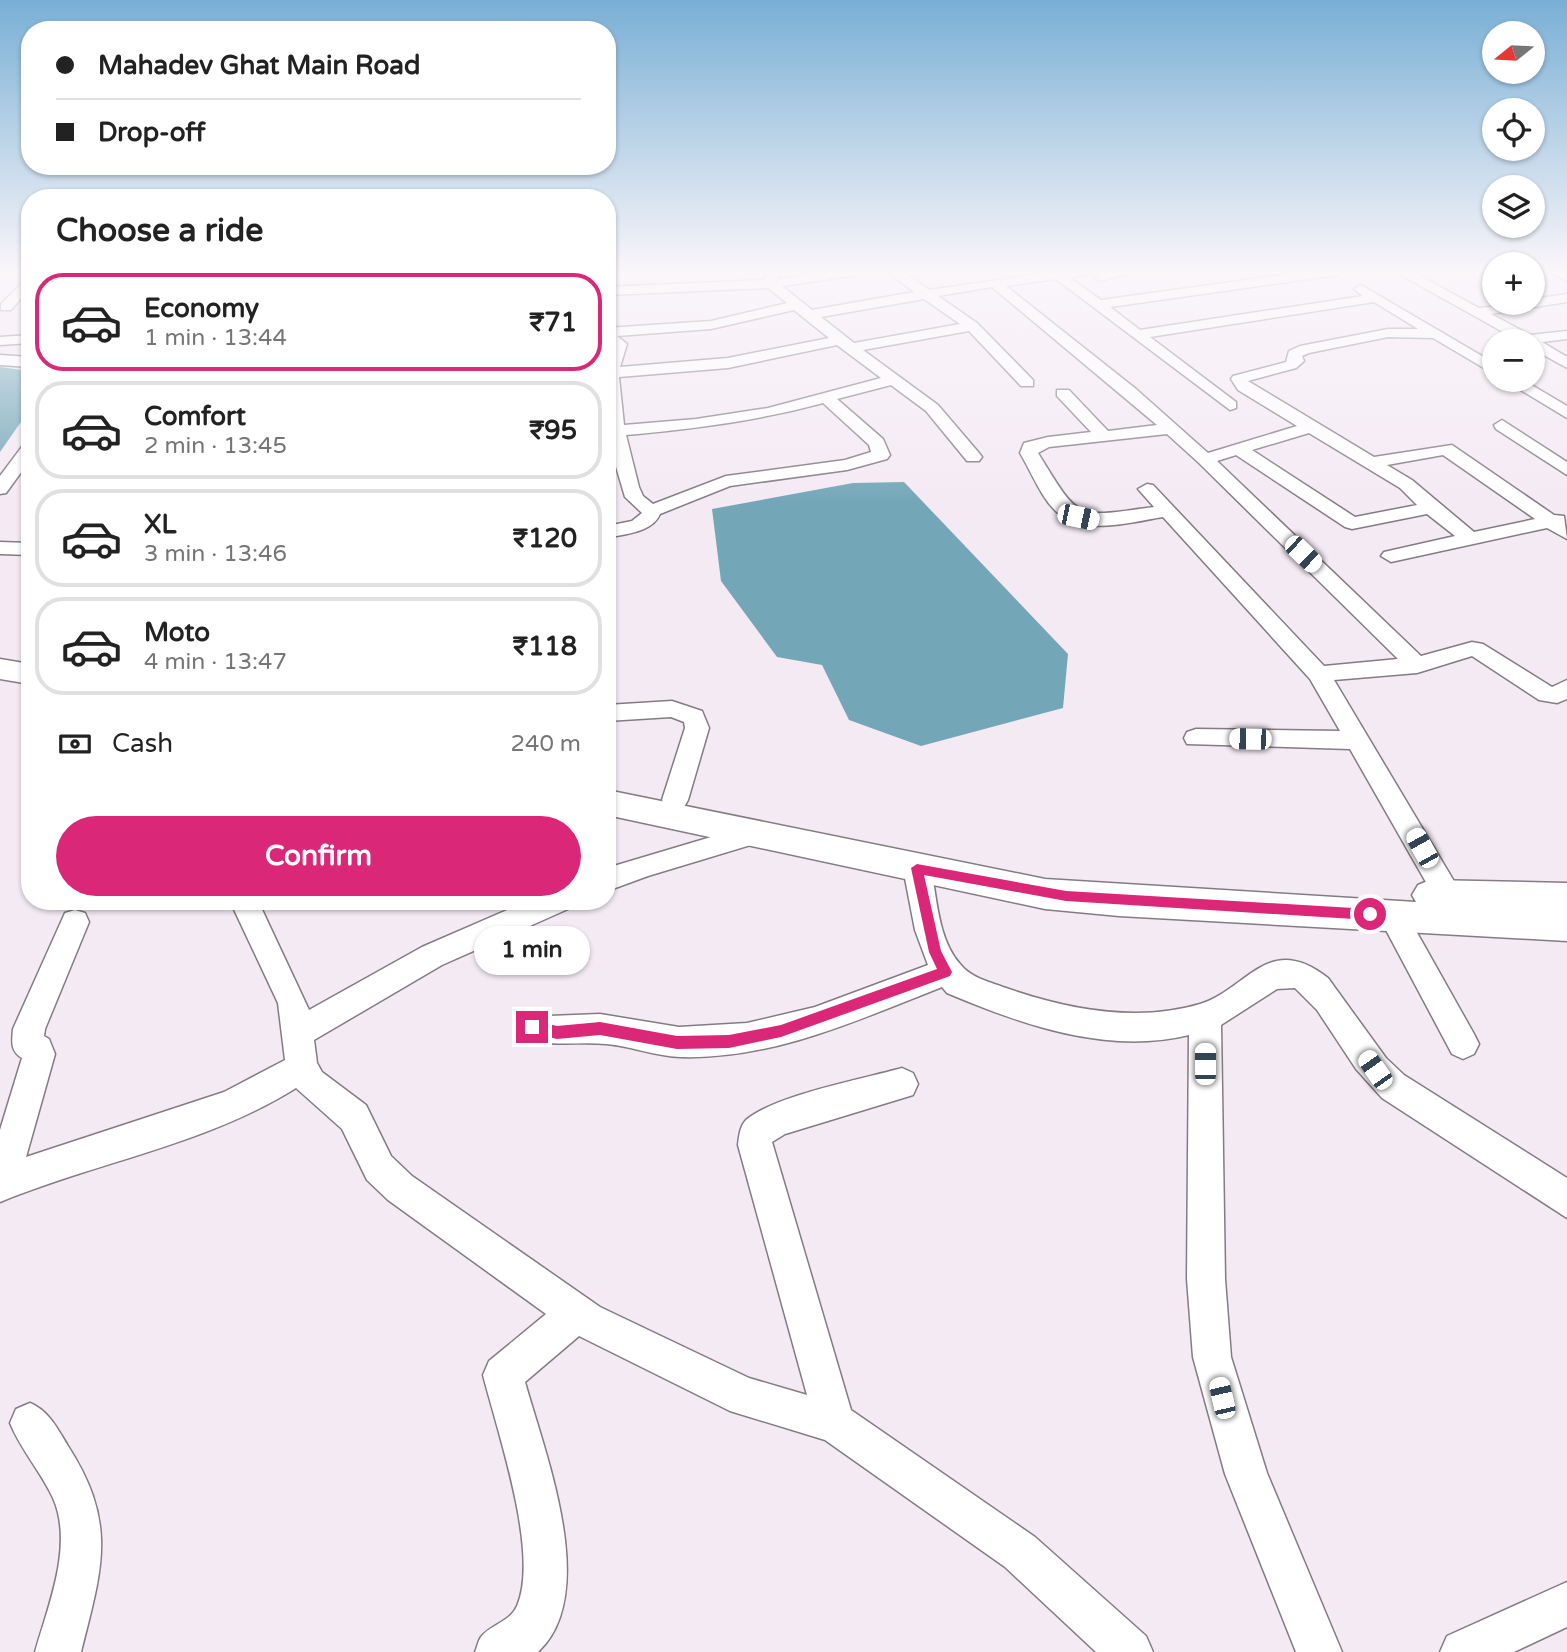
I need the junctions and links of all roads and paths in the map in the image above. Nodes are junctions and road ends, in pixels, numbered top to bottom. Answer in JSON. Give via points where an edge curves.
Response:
{"nodes":[{"id":1,"x":822,"y":348,"type":"edge"},
{"id":2,"x":851,"y":348,"type":"edge"},
{"id":3,"x":993,"y":348,"type":"edge"},
{"id":4,"x":1076,"y":348,"type":"edge"},
{"id":5,"x":1154,"y":348,"type":"edge"},
{"id":6,"x":1310,"y":348,"type":"edge"},
{"id":7,"x":1466,"y":348,"type":"edge"},
{"id":8,"x":1461,"y":349,"type":"joint"},
{"id":9,"x":1545,"y":351,"type":"edge"},
{"id":10,"x":0,"y":360,"type":"edge"},
{"id":11,"x":21,"y":361,"type":"edge"},
{"id":12,"x":1482,"y":362,"type":"edge"},
{"id":13,"x":1567,"y":363,"type":"edge"},
{"id":14,"x":616,"y":372,"type":"edge"},
{"id":15,"x":894,"y":379,"type":"junction"},
{"id":16,"x":1027,"y":383,"type":"dead end"},
{"id":17,"x":1532,"y":392,"type":"edge"},
{"id":18,"x":1063,"y":393,"type":"dead end"},
{"id":19,"x":826,"y":398,"type":"junction"},
{"id":20,"x":1230,"y":405,"type":"dead end"},
{"id":21,"x":1567,"y":413,"type":"edge"},
{"id":22,"x":1502,"y":425,"type":"dead end"},
{"id":23,"x":1311,"y":427,"type":"junction"},
{"id":24,"x":1170,"y":429,"type":"junction"},
{"id":25,"x":616,"y":430,"type":"edge"},
{"id":26,"x":1104,"y":436,"type":"junction"},
{"id":27,"x":616,"y":443,"type":"edge"},
{"id":28,"x":1238,"y":449,"type":"junction"},
{"id":29,"x":973,"y":457,"type":"dead end"},
{"id":30,"x":1205,"y":459,"type":"junction"},
{"id":31,"x":21,"y":460,"type":"edge"},
{"id":32,"x":1371,"y":463,"type":"junction"},
{"id":33,"x":1567,"y":470,"type":"edge"},
{"id":34,"x":20,"y":488,"type":"dead end"},
{"id":35,"x":1147,"y":488,"type":"dead end"},
{"id":36,"x":0,"y":489,"type":"edge"},
{"id":37,"x":1433,"y":507,"type":"junction"},
{"id":38,"x":651,"y":510,"type":"junction"},
{"id":39,"x":1169,"y":511,"type":"junction"},
{"id":40,"x":1558,"y":520,"type":"edge"},
{"id":41,"x":616,"y":529,"type":"edge"},
{"id":42,"x":1567,"y":533,"type":"edge"},
{"id":43,"x":1470,"y":538,"type":"junction"},
{"id":44,"x":0,"y":548,"type":"edge"},
{"id":45,"x":21,"y":549,"type":"edge"},
{"id":46,"x":1391,"y":556,"type":"dead end"},
{"id":47,"x":1417,"y":665,"type":"junction"},
{"id":48,"x":0,"y":669,"type":"edge"},
{"id":49,"x":21,"y":672,"type":"edge"},
{"id":50,"x":1319,"y":674,"type":"junction"},
{"id":51,"x":0,"y":685,"type":"edge"},
{"id":52,"x":21,"y":688,"type":"edge"},
{"id":53,"x":1567,"y":688,"type":"edge"},
{"id":54,"x":616,"y":712,"type":"edge"},
{"id":55,"x":1196,"y":738,"type":"dead end"},
{"id":56,"x":1358,"y":740,"type":"junction"},
{"id":57,"x":616,"y":789,"type":"edge"},
{"id":58,"x":675,"y":800,"type":"junction"},
{"id":59,"x":616,"y":804,"type":"edge"},
{"id":60,"x":758,"y":834,"type":"junction"},
{"id":61,"x":917,"y":868,"type":"junction"},
{"id":62,"x":616,"y":876,"type":"edge"},
{"id":63,"x":1567,"y":898,"type":"edge"},
{"id":64,"x":1455,"y":907,"type":"junction"},
{"id":65,"x":248,"y":910,"type":"edge"},
{"id":66,"x":537,"y":910,"type":"edge"},
{"id":67,"x":1392,"y":915,"type":"junction"},
{"id":68,"x":75,"y":922,"type":"dead end"},
{"id":69,"x":1567,"y":925,"type":"edge"},
{"id":70,"x":945,"y":972,"type":"junction"},
{"id":71,"x":1205,"y":1017,"type":"junction"},
{"id":72,"x":532,"y":1027,"type":"dead end"},
{"id":73,"x":1463,"y":1044,"type":"dead end"},
{"id":74,"x":300,"y":1050,"type":"junction"},
{"id":75,"x":902,"y":1084,"type":"dead end"},
{"id":76,"x":1,"y":1184,"type":"edge"},
{"id":77,"x":1567,"y":1200,"type":"edge"},
{"id":78,"x":577,"y":1313,"type":"junction"},
{"id":79,"x":30,"y":1423,"type":"dead end"},
{"id":80,"x":835,"y":1423,"type":"junction"},
{"id":81,"x":1567,"y":1604,"type":"edge"},
{"id":82,"x":58,"y":1652,"type":"edge"},
{"id":83,"x":498,"y":1652,"type":"edge"},
{"id":84,"x":1130,"y":1652,"type":"edge"},
{"id":85,"x":1318,"y":1652,"type":"edge"},
{"id":86,"x":1463,"y":1652,"type":"edge"}],
"edges":[{"from":1,"to":14,"type":"street","via":[[754,360]]},
{"from":2,"to":15,"type":"street"},
{"from":3,"to":16,"type":"street"},
{"from":4,"to":24,"type":"street"},
{"from":5,"to":20,"type":"street"},
{"from":6,"to":23,"type":"street","via":[[1294,354],[1296,361],[1291,365],[1239,379],[1244,387]]},
{"from":7,"to":8,"type":"street"},
{"from":8,"to":12,"type":"street"},
{"from":9,"to":13,"type":"street"},
{"from":10,"to":11,"type":"street"},
{"from":15,"to":19,"type":"street"},
{"from":15,"to":29,"type":"street","via":[[941,416]]},
{"from":17,"to":21,"type":"street"},
{"from":18,"to":26,"type":"street"},
{"from":19,"to":25,"type":"street","via":[[741,418]]},
{"from":19,"to":38,"type":"street","via":[[877,443],[881,455],[847,465],[726,481]]},
{"from":22,"to":33,"type":"street"},
{"from":23,"to":28,"type":"street"},
{"from":23,"to":32,"type":"street"},
{"from":24,"to":26,"type":"street"},
{"from":24,"to":30,"type":"street"},
{"from":26,"to":39,"type":"street","via":[[1030,447],[1030,457],[1063,508],[1092,520]]},
{"from":27,"to":38,"type":"street","via":[[633,497]]},
{"from":28,"to":30,"type":"street"},
{"from":28,"to":37,"type":"street","via":[[1352,523]]},
{"from":30,"to":47,"type":"street"},
{"from":31,"to":36,"type":"street"},
{"from":32,"to":37,"type":"street"},
{"from":32,"to":40,"type":"street","via":[[1446,449]]},
{"from":34,"to":36,"type":"street"},
{"from":35,"to":39,"type":"street"},
{"from":37,"to":43,"type":"street"},
{"from":38,"to":41,"type":"street","via":[[647,520]]},
{"from":39,"to":50,"type":"street"},
{"from":40,"to":42,"type":"street"},
{"from":40,"to":43,"type":"street"},
{"from":43,"to":46,"type":"street"},
{"from":44,"to":45,"type":"street"},
{"from":47,"to":50,"type":"street"},
{"from":47,"to":53,"type":"street","via":[[1472,649],[1547,694],[1557,695]]},
{"from":48,"to":49,"type":"street"},
{"from":50,"to":56,"type":"street"},
{"from":51,"to":52,"type":"street"},
{"from":54,"to":58,"type":"street","via":[[673,709],[694,717],[697,727]]},
{"from":55,"to":56,"type":"street"},
{"from":56,"to":64,"type":"street"},
{"from":57,"to":58,"type":"street"},
{"from":58,"to":64,"type":"street","via":[[1052,876]]},
{"from":59,"to":60,"type":"street"},
{"from":60,"to":61,"type":"street"},
{"from":60,"to":62,"type":"street"},
{"from":61,"to":67,"type":"street","via":[[1066,896]]},
{"from":61,"to":70,"type":"street","via":[[935,952]]},
{"from":63,"to":64,"type":"street"},
{"from":64,"to":67,"type":"street"},
{"from":64,"to":69,"type":"street"},
{"from":65,"to":74,"type":"street","via":[[288,990]]},
{"from":66,"to":74,"type":"street","via":[[432,956]]},
{"from":67,"to":73,"type":"street"},
{"from":68,"to":76,"type":"street","via":[[29,1029],[27,1044],[39,1054]]},
{"from":70,"to":71,"type":"street","via":[[978,992],[1085,1024],[1148,1029]]},
{"from":70,"to":72,"type":"street","via":[[781,1031],[729,1042],[677,1042],[600,1028],[557,1033]]},
{"from":71,"to":77,"type":"street","via":[[1271,977],[1300,976],[1315,986],[1375,1070],[1402,1094]]},
{"from":71,"to":85,"type":"street","via":[[1206,1279],[1212,1357],[1246,1474]]},
{"from":74,"to":76,"type":"street","via":[[249,1100],[48,1164]]},
{"from":74,"to":78,"type":"street","via":[[311,1083],[354,1117],[379,1168],[400,1188]]},
{"from":75,"to":80,"type":"street","via":[[777,1120],[756,1133],[755,1145]]},
{"from":78,"to":80,"type":"street","via":[[744,1397]]},
{"from":78,"to":83,"type":"street","via":[[503,1375],[547,1550],[547,1584],[537,1618],[522,1637]]},
{"from":79,"to":82,"type":"street","via":[[74,1494],[79,1525],[80,1560]]},
{"from":80,"to":84,"type":"street","via":[[1020,1552]]},
{"from":81,"to":86,"type":"street"}]}
